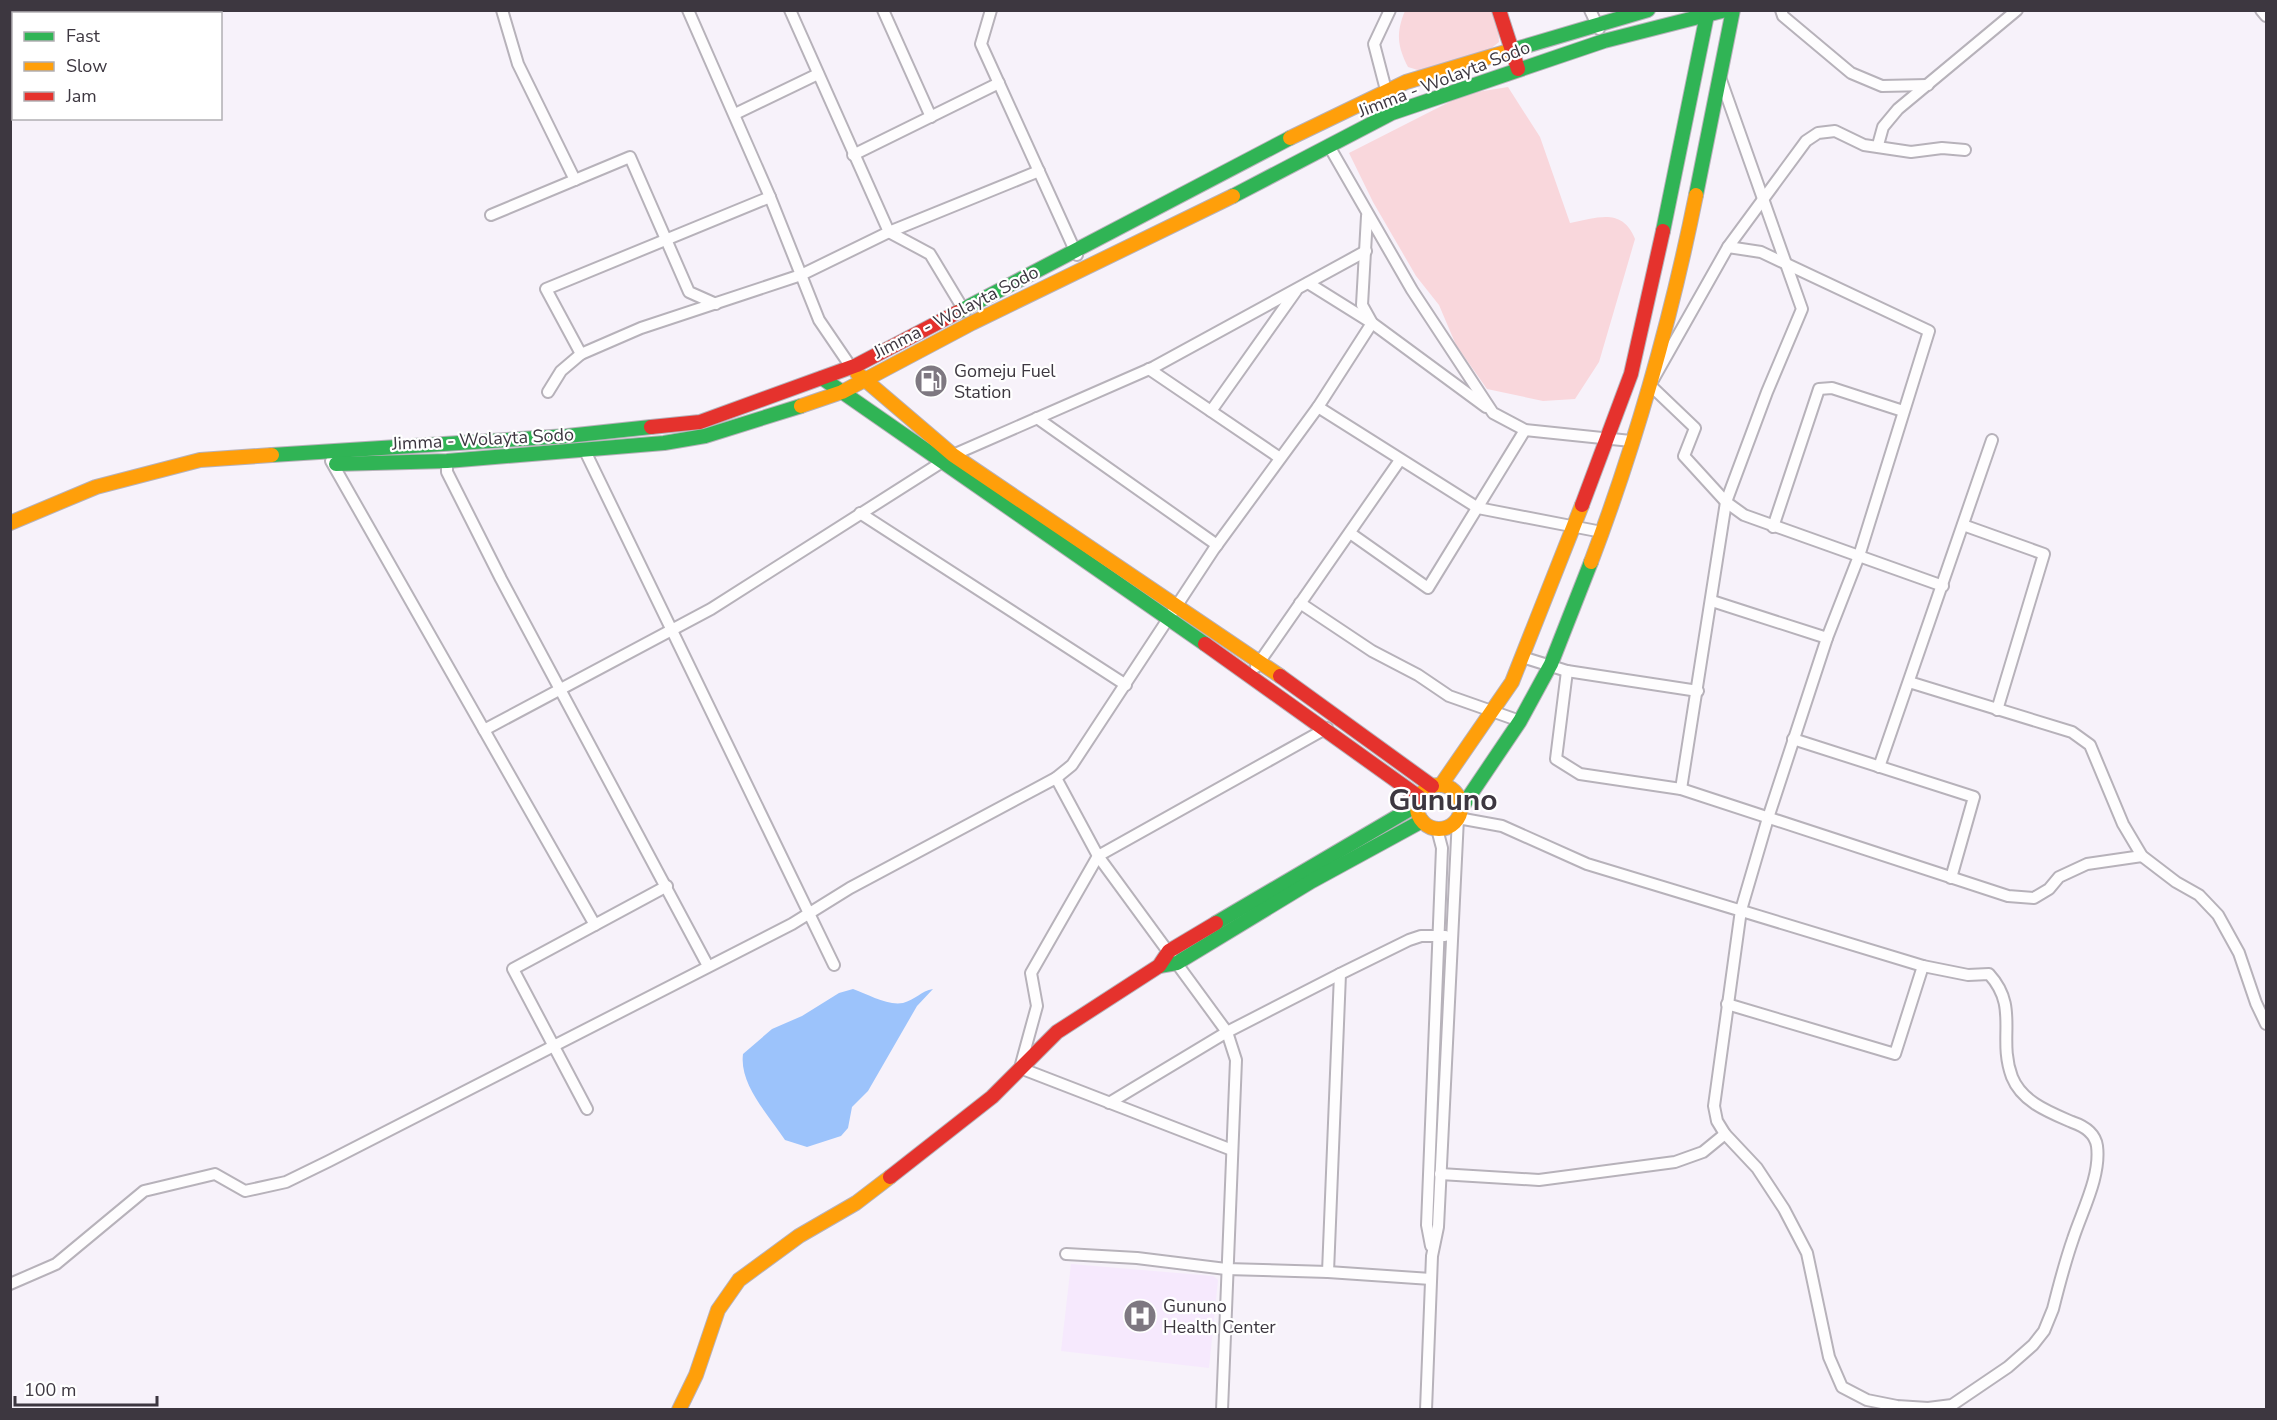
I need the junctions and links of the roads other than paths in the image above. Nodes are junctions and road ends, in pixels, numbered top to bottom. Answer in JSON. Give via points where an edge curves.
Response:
{"nodes":[{"id":1,"x":502,"y":10,"type":"edge"},
{"id":2,"x":688,"y":10,"type":"edge"},
{"id":3,"x":790,"y":10,"type":"edge"},
{"id":4,"x":883,"y":10,"type":"edge"},
{"id":5,"x":991,"y":10,"type":"edge"},
{"id":6,"x":1390,"y":10,"type":"edge"},
{"id":7,"x":1499,"y":10,"type":"edge"},
{"id":8,"x":1590,"y":10,"type":"edge"},
{"id":9,"x":1648,"y":10,"type":"edge"},
{"id":10,"x":1726,"y":10,"type":"edge"},
{"id":11,"x":1733,"y":10,"type":"edge"},
{"id":12,"x":1781,"y":10,"type":"edge"},
{"id":13,"x":2017,"y":10,"type":"edge"},
{"id":14,"x":2260,"y":10,"type":"edge"},
{"id":15,"x":1707,"y":13,"type":"edge"},
{"id":16,"x":2266,"y":16,"type":"edge"},
{"id":17,"x":1597,"y":26,"type":"junction"},
{"id":18,"x":1604,"y":41,"type":"junction"},
{"id":19,"x":1512,"y":51,"type":"junction"},
{"id":20,"x":1518,"y":69,"type":"junction"},
{"id":21,"x":818,"y":74,"type":"junction"},
{"id":22,"x":1721,"y":80,"type":"junction"},
{"id":23,"x":999,"y":83,"type":"junction"},
{"id":24,"x":1928,"y":86,"type":"junction"},
{"id":25,"x":1387,"y":92,"type":"junction"},
{"id":26,"x":1392,"y":113,"type":"junction"},
{"id":27,"x":735,"y":114,"type":"junction"},
{"id":28,"x":931,"y":117,"type":"junction"},
{"id":29,"x":1878,"y":145,"type":"junction"},
{"id":30,"x":1329,"y":146,"type":"junction"},
{"id":31,"x":1965,"y":150,"type":"dead end"},
{"id":32,"x":853,"y":155,"type":"junction"},
{"id":33,"x":1039,"y":171,"type":"junction"},
{"id":34,"x":575,"y":180,"type":"junction"},
{"id":35,"x":771,"y":197,"type":"junction"},
{"id":36,"x":1763,"y":200,"type":"junction"},
{"id":37,"x":1367,"y":214,"type":"junction"},
{"id":38,"x":491,"y":215,"type":"dead end"},
{"id":39,"x":889,"y":232,"type":"junction"},
{"id":40,"x":667,"y":238,"type":"junction"},
{"id":41,"x":1728,"y":248,"type":"junction"},
{"id":42,"x":1076,"y":250,"type":"junction"},
{"id":43,"x":1366,"y":251,"type":"junction"},
{"id":44,"x":1786,"y":264,"type":"junction"},
{"id":45,"x":1083,"y":267,"type":"junction"},
{"id":46,"x":801,"y":275,"type":"junction"},
{"id":47,"x":1303,"y":285,"type":"junction"},
{"id":48,"x":716,"y":304,"type":"junction"},
{"id":49,"x":963,"y":309,"type":"junction"},
{"id":50,"x":972,"y":323,"type":"junction"},
{"id":51,"x":1372,"y":323,"type":"junction"},
{"id":52,"x":581,"y":354,"type":"junction"},
{"id":53,"x":850,"y":368,"type":"junction"},
{"id":54,"x":1149,"y":369,"type":"junction"},
{"id":55,"x":822,"y":378,"type":"junction"},
{"id":56,"x":864,"y":379,"type":"junction"},
{"id":57,"x":1650,"y":385,"type":"junction"},
{"id":58,"x":548,"y":392,"type":"dead end"},
{"id":59,"x":842,"y":392,"type":"junction"},
{"id":60,"x":1318,"y":407,"type":"junction"},
{"id":61,"x":1211,"y":411,"type":"junction"},
{"id":62,"x":1903,"y":411,"type":"junction"},
{"id":63,"x":1493,"y":413,"type":"junction"},
{"id":64,"x":1037,"y":418,"type":"junction"},
{"id":65,"x":1525,"y":430,"type":"junction"},
{"id":66,"x":1608,"y":439,"type":"junction"},
{"id":67,"x":1992,"y":440,"type":"dead end"},
{"id":68,"x":1630,"y":441,"type":"junction"},
{"id":69,"x":585,"y":451,"type":"junction"},
{"id":70,"x":953,"y":455,"type":"junction"},
{"id":71,"x":328,"y":458,"type":"junction"},
{"id":72,"x":1280,"y":458,"type":"junction"},
{"id":73,"x":1400,"y":460,"type":"junction"},
{"id":74,"x":447,"y":461,"type":"junction"},
{"id":75,"x":940,"y":463,"type":"junction"},
{"id":76,"x":1726,"y":502,"type":"junction"},
{"id":77,"x":1478,"y":508,"type":"junction"},
{"id":78,"x":860,"y":513,"type":"junction"},
{"id":79,"x":10,"y":523,"type":"edge"},
{"id":80,"x":1963,"y":525,"type":"junction"},
{"id":81,"x":1574,"y":526,"type":"junction"},
{"id":82,"x":1773,"y":527,"type":"junction"},
{"id":83,"x":1602,"y":532,"type":"junction"},
{"id":84,"x":1350,"y":533,"type":"junction"},
{"id":85,"x":1217,"y":545,"type":"junction"},
{"id":86,"x":1860,"y":556,"type":"junction"},
{"id":87,"x":1943,"y":586,"type":"junction"},
{"id":88,"x":1712,"y":601,"type":"junction"},
{"id":89,"x":1300,"y":603,"type":"junction"},
{"id":90,"x":1172,"y":613,"type":"junction"},
{"id":91,"x":672,"y":630,"type":"junction"},
{"id":92,"x":1827,"y":638,"type":"junction"},
{"id":93,"x":1522,"y":657,"type":"junction"},
{"id":94,"x":1259,"y":662,"type":"junction"},
{"id":95,"x":1551,"y":664,"type":"junction"},
{"id":96,"x":1567,"y":671,"type":"junction"},
{"id":97,"x":1251,"y":676,"type":"junction"},
{"id":98,"x":1909,"y":682,"type":"junction"},
{"id":99,"x":1126,"y":685,"type":"junction"},
{"id":100,"x":561,"y":691,"type":"junction"},
{"id":101,"x":1698,"y":691,"type":"junction"},
{"id":102,"x":1997,"y":710,"type":"junction"},
{"id":103,"x":1492,"y":711,"type":"junction"},
{"id":104,"x":1520,"y":721,"type":"junction"},
{"id":105,"x":1327,"y":728,"type":"junction"},
{"id":106,"x":484,"y":730,"type":"junction"},
{"id":107,"x":1793,"y":739,"type":"junction"},
{"id":108,"x":1879,"y":767,"type":"junction"},
{"id":109,"x":1056,"y":778,"type":"junction"},
{"id":110,"x":1437,"y":785,"type":"junction"},
{"id":111,"x":1681,"y":789,"type":"junction"},
{"id":112,"x":1418,"y":801,"type":"junction"},
{"id":113,"x":1459,"y":814,"type":"junction"},
{"id":114,"x":1768,"y":818,"type":"junction"},
{"id":115,"x":1422,"y":821,"type":"junction"},
{"id":116,"x":1437,"y":828,"type":"junction"},
{"id":117,"x":1098,"y":856,"type":"junction"},
{"id":118,"x":2142,"y":856,"type":"junction"},
{"id":119,"x":1310,"y":876,"type":"junction"},
{"id":120,"x":1951,"y":878,"type":"junction"},
{"id":121,"x":667,"y":886,"type":"junction"},
{"id":122,"x":1243,"y":906,"type":"junction"},
{"id":123,"x":1741,"y":910,"type":"junction"},
{"id":124,"x":809,"y":913,"type":"junction"},
{"id":125,"x":1251,"y":918,"type":"junction"},
{"id":126,"x":595,"y":925,"type":"junction"},
{"id":127,"x":1210,"y":926,"type":"junction"},
{"id":128,"x":1439,"y":936,"type":"junction"},
{"id":129,"x":1451,"y":937,"type":"junction"},
{"id":130,"x":1219,"y":938,"type":"junction"},
{"id":131,"x":1169,"y":951,"type":"junction"},
{"id":132,"x":1177,"y":963,"type":"junction"},
{"id":133,"x":834,"y":965,"type":"dead end"},
{"id":134,"x":708,"y":966,"type":"junction"},
{"id":135,"x":1159,"y":966,"type":"junction"},
{"id":136,"x":1923,"y":966,"type":"junction"},
{"id":137,"x":1340,"y":974,"type":"junction"},
{"id":138,"x":1727,"y":1004,"type":"junction"},
{"id":139,"x":2266,"y":1024,"type":"edge"},
{"id":140,"x":1227,"y":1032,"type":"junction"},
{"id":141,"x":553,"y":1048,"type":"junction"},
{"id":142,"x":1020,"y":1068,"type":"junction"},
{"id":143,"x":1109,"y":1102,"type":"junction"},
{"id":144,"x":587,"y":1109,"type":"dead end"},
{"id":145,"x":1725,"y":1134,"type":"junction"},
{"id":146,"x":1232,"y":1150,"type":"junction"},
{"id":147,"x":1440,"y":1174,"type":"junction"},
{"id":148,"x":1066,"y":1254,"type":"dead end"},
{"id":149,"x":1432,"y":1256,"type":"junction"},
{"id":150,"x":1226,"y":1269,"type":"junction"},
{"id":151,"x":1328,"y":1272,"type":"junction"},
{"id":152,"x":1431,"y":1279,"type":"junction"},
{"id":153,"x":10,"y":1284,"type":"edge"},
{"id":154,"x":679,"y":1410,"type":"edge"},
{"id":155,"x":1222,"y":1410,"type":"edge"},
{"id":156,"x":1426,"y":1410,"type":"edge"}],
"edges":[{"from":1,"to":34,"type":"street","via":[[518,64]]},
{"from":2,"to":27,"type":"street"},
{"from":3,"to":21,"type":"street"},
{"from":4,"to":28,"type":"street"},
{"from":5,"to":23,"type":"street","via":[[981,44]]},
{"from":6,"to":25,"type":"street","via":[[1374,45]]},
{"from":7,"to":19,"type":"main road"},
{"from":8,"to":17,"type":"street"},
{"from":9,"to":17,"type":"main road","name":"Jimma - Wolayta Sodo"},
{"from":10,"to":15,"type":"main road","name":"Jimma - Wolayta Sodo"},
{"from":11,"to":22,"type":"main road"},
{"from":12,"to":24,"type":"street","via":[[1783,16],[1851,73],[1882,86]]},
{"from":13,"to":24,"type":"street"},
{"from":14,"to":16,"type":"street"},
{"from":15,"to":18,"type":"main road","name":"Jimma - Wolayta Sodo"},
{"from":15,"to":66,"type":"main road","via":[[1682,145],[1630,374]]},
{"from":17,"to":18,"type":"street"},
{"from":17,"to":19,"type":"main road","name":"Jimma - Wolayta Sodo"},
{"from":18,"to":20,"type":"main road","name":"Jimma - Wolayta Sodo"},
{"from":19,"to":20,"type":"main road"},
{"from":19,"to":25,"type":"main road","name":"Jimma - Wolayta Sodo","via":[[1406,82]]},
{"from":20,"to":26,"type":"main road","name":"Jimma - Wolayta Sodo"},
{"from":21,"to":27,"type":"street"},
{"from":21,"to":32,"type":"street"},
{"from":22,"to":36,"type":"street"},
{"from":22,"to":57,"type":"main road","via":[[1682,263]]},
{"from":23,"to":28,"type":"street"},
{"from":23,"to":33,"type":"street"},
{"from":24,"to":29,"type":"street","via":[[1898,109],[1883,127]]},
{"from":25,"to":26,"type":"street"},
{"from":25,"to":42,"type":"main road","name":"Jimma - Wolayta Sodo","via":[[1297,134]]},
{"from":26,"to":30,"type":"main road","name":"Jimma - Wolayta Sodo"},
{"from":27,"to":35,"type":"street"},
{"from":28,"to":32,"type":"street"},
{"from":29,"to":31,"type":"street","via":[[1911,152]]},
{"from":29,"to":36,"type":"street","via":[[1864,145],[1835,130],[1818,132],[1806,141]]},
{"from":30,"to":37,"type":"street"},
{"from":30,"to":45,"type":"main road","name":"Jimma - Wolayta Sodo"},
{"from":32,"to":39,"type":"street"},
{"from":33,"to":39,"type":"street"},
{"from":33,"to":42,"type":"street"},
{"from":34,"to":38,"type":"street"},
{"from":34,"to":40,"type":"street","via":[[630,157]]},
{"from":35,"to":40,"type":"street"},
{"from":35,"to":46,"type":"street"},
{"from":36,"to":41,"type":"street"},
{"from":36,"to":44,"type":"street"},
{"from":37,"to":43,"type":"street"},
{"from":37,"to":63,"type":"street"},
{"from":39,"to":46,"type":"street"},
{"from":39,"to":49,"type":"street","via":[[930,254]]},
{"from":40,"to":48,"type":"street","via":[[689,292]]},
{"from":40,"to":52,"type":"street","via":[[546,289]]},
{"from":41,"to":44,"type":"street","via":[[1761,252]]},
{"from":41,"to":57,"type":"street"},
{"from":42,"to":45,"type":"street"},
{"from":42,"to":49,"type":"main road","name":"Jimma - Wolayta Sodo"},
{"from":43,"to":47,"type":"street"},
{"from":43,"to":51,"type":"street","via":[[1362,305]]},
{"from":44,"to":62,"type":"street","via":[[1929,331]]},
{"from":44,"to":76,"type":"street","via":[[1802,309]]},
{"from":45,"to":50,"type":"main road","name":"Jimma - Wolayta Sodo"},
{"from":46,"to":48,"type":"street"},
{"from":46,"to":53,"type":"street","via":[[819,320]]},
{"from":47,"to":51,"type":"street"},
{"from":47,"to":54,"type":"street"},
{"from":47,"to":61,"type":"street"},
{"from":48,"to":52,"type":"street","via":[[641,328]]},
{"from":49,"to":50,"type":"street"},
{"from":49,"to":53,"type":"main road","name":"Jimma - Wolayta Sodo"},
{"from":50,"to":56,"type":"main road","name":"Jimma - Wolayta Sodo"},
{"from":51,"to":60,"type":"street"},
{"from":51,"to":63,"type":"street"},
{"from":52,"to":58,"type":"street","via":[[561,371]]},
{"from":53,"to":55,"type":"main road","name":"Jimma - Wolayta Sodo"},
{"from":53,"to":56,"type":"main road"},
{"from":54,"to":61,"type":"street"},
{"from":54,"to":64,"type":"street"},
{"from":55,"to":59,"type":"main road"},
{"from":55,"to":71,"type":"main road","name":"Jimma - Wolayta Sodo","via":[[700,422]]},
{"from":56,"to":59,"type":"main road","name":"Jimma - Wolayta Sodo"},
{"from":56,"to":70,"type":"main road"},
{"from":57,"to":68,"type":"main road"},
{"from":57,"to":76,"type":"street","via":[[1695,428],[1684,456]]},
{"from":59,"to":69,"type":"main road","name":"Jimma - Wolayta Sodo","via":[[705,435]]},
{"from":59,"to":75,"type":"main road"},
{"from":60,"to":72,"type":"street"},
{"from":60,"to":73,"type":"street"},
{"from":61,"to":72,"type":"street"},
{"from":62,"to":82,"type":"street","via":[[1832,388],[1819,389]]},
{"from":62,"to":86,"type":"street"},
{"from":63,"to":65,"type":"street"},
{"from":64,"to":70,"type":"street"},
{"from":64,"to":85,"type":"street"},
{"from":65,"to":66,"type":"street"},
{"from":65,"to":77,"type":"street"},
{"from":66,"to":68,"type":"street"},
{"from":66,"to":81,"type":"main road"},
{"from":67,"to":80,"type":"street"},
{"from":68,"to":83,"type":"main road"},
{"from":69,"to":74,"type":"main road","name":"Jimma - Wolayta Sodo"},
{"from":69,"to":91,"type":"street"},
{"from":70,"to":75,"type":"street"},
{"from":70,"to":90,"type":"main road"},
{"from":71,"to":74,"type":"main road","name":"Jimma - Wolayta Sodo"},
{"from":71,"to":79,"type":"main road","name":"Jimma - Wolayta Sodo","via":[[200,460],[96,488]]},
{"from":71,"to":106,"type":"street"},
{"from":72,"to":85,"type":"street"},
{"from":73,"to":77,"type":"street"},
{"from":73,"to":84,"type":"street"},
{"from":74,"to":100,"type":"street","via":[[447,472]]},
{"from":75,"to":78,"type":"street"},
{"from":75,"to":90,"type":"main road"},
{"from":76,"to":82,"type":"street","via":[[1743,515]]},
{"from":76,"to":88,"type":"street"},
{"from":77,"to":81,"type":"street"},
{"from":77,"to":84,"type":"street","via":[[1428,588]]},
{"from":78,"to":91,"type":"street"},
{"from":78,"to":99,"type":"street"},
{"from":80,"to":87,"type":"street"},
{"from":80,"to":102,"type":"street","via":[[2044,554]]},
{"from":81,"to":83,"type":"street"},
{"from":81,"to":93,"type":"main road"},
{"from":82,"to":86,"type":"street"},
{"from":83,"to":95,"type":"main road"},
{"from":84,"to":89,"type":"street"},
{"from":85,"to":90,"type":"street"},
{"from":86,"to":87,"type":"street"},
{"from":86,"to":92,"type":"street"},
{"from":87,"to":98,"type":"street"},
{"from":88,"to":92,"type":"street"},
{"from":88,"to":101,"type":"street"},
{"from":89,"to":94,"type":"street"},
{"from":89,"to":103,"type":"street","via":[[1449,696]]},
{"from":90,"to":94,"type":"main road"},
{"from":90,"to":97,"type":"main road"},
{"from":90,"to":99,"type":"street"},
{"from":91,"to":100,"type":"street"},
{"from":91,"to":124,"type":"street"},
{"from":92,"to":107,"type":"street"},
{"from":93,"to":95,"type":"street"},
{"from":93,"to":103,"type":"main road","via":[[1512,682]]},
{"from":94,"to":97,"type":"street"},
{"from":94,"to":110,"type":"main road"},
{"from":95,"to":96,"type":"street"},
{"from":95,"to":104,"type":"main road"},
{"from":96,"to":101,"type":"street"},
{"from":96,"to":111,"type":"street","via":[[1556,759],[1580,774]]},
{"from":97,"to":105,"type":"main road"},
{"from":98,"to":102,"type":"street"},
{"from":98,"to":108,"type":"street"},
{"from":99,"to":109,"type":"street","via":[[1072,765]]},
{"from":100,"to":106,"type":"street"},
{"from":100,"to":121,"type":"street"},
{"from":101,"to":111,"type":"street"},
{"from":102,"to":118,"type":"street","via":[[2072,732],[2090,745],[2123,824]]},
{"from":103,"to":104,"type":"street"},
{"from":103,"to":110,"type":"main road"},
{"from":104,"to":113,"type":"main road"},
{"from":105,"to":112,"type":"main road"},
{"from":105,"to":117,"type":"street"},
{"from":106,"to":126,"type":"street"},
{"from":107,"to":108,"type":"street"},
{"from":107,"to":114,"type":"street"},
{"from":108,"to":120,"type":"street","via":[[1974,797]]},
{"from":109,"to":117,"type":"street"},
{"from":109,"to":124,"type":"street"},
{"from":110,"to":112,"type":"main road"},
{"from":110,"to":113,"type":"main road","via":[[1456,793]]},
{"from":111,"to":114,"type":"street"},
{"from":112,"to":115,"type":"main road"},
{"from":112,"to":119,"type":"main road"},
{"from":113,"to":116,"type":"main road","via":[[1452,824]]},
{"from":113,"to":123,"type":"street","via":[[1502,826],[1587,864]]},
{"from":113,"to":129,"type":"street"},
{"from":114,"to":120,"type":"street"},
{"from":114,"to":123,"type":"street"},
{"from":115,"to":116,"type":"main road"},
{"from":115,"to":119,"type":"main road"},
{"from":116,"to":128,"type":"street","via":[[1443,848]]},
{"from":117,"to":131,"type":"street"},
{"from":117,"to":142,"type":"street","via":[[1031,973],[1036,1006]]},
{"from":118,"to":120,"type":"street","via":[[2087,864],[2059,877],[2034,898],[2008,896]]},
{"from":118,"to":139,"type":"street","via":[[2199,895],[2218,915],[2239,953]]},
{"from":119,"to":122,"type":"main road"},
{"from":119,"to":125,"type":"main road"},
{"from":121,"to":126,"type":"street"},
{"from":121,"to":134,"type":"street"},
{"from":122,"to":125,"type":"main road"},
{"from":122,"to":127,"type":"main road"},
{"from":123,"to":136,"type":"street"},
{"from":123,"to":138,"type":"street"},
{"from":124,"to":133,"type":"street"},
{"from":124,"to":134,"type":"street"},
{"from":125,"to":130,"type":"main road"},
{"from":126,"to":141,"type":"street","via":[[513,969]]},
{"from":127,"to":130,"type":"main road"},
{"from":127,"to":131,"type":"main road"},
{"from":128,"to":129,"type":"street"},
{"from":128,"to":137,"type":"street","via":[[1408,940]]},
{"from":128,"to":149,"type":"street","via":[[1427,1225]]},
{"from":129,"to":147,"type":"street"},
{"from":130,"to":132,"type":"main road"},
{"from":131,"to":132,"type":"street"},
{"from":131,"to":135,"type":"main road"},
{"from":132,"to":135,"type":"main road"},
{"from":132,"to":140,"type":"street"},
{"from":134,"to":141,"type":"street"},
{"from":135,"to":142,"type":"main road","via":[[1057,1032]]},
{"from":136,"to":138,"type":"street","via":[[1895,1054]]},
{"from":136,"to":145,"type":"street","via":[[1968,975],[1989,974],[2006,998],[2008,1065],[2018,1089],[2049,1114],[2086,1129],[2097,1147],[2094,1175],[2053,1309],[2044,1331],[2008,1367],[1952,1405],[1928,1408],[1867,1400],[1842,1387],[1829,1357],[1807,1253],[1757,1168]]},
{"from":137,"to":140,"type":"street"},
{"from":137,"to":151,"type":"street"},
{"from":138,"to":145,"type":"street","via":[[1714,1106]]},
{"from":140,"to":143,"type":"street"},
{"from":140,"to":146,"type":"street","via":[[1236,1060]]},
{"from":141,"to":144,"type":"street"},
{"from":141,"to":153,"type":"street","via":[[286,1182],[245,1191],[214,1174],[144,1191],[56,1264]]},
{"from":142,"to":143,"type":"street"},
{"from":142,"to":154,"type":"main road","via":[[992,1097],[856,1203],[799,1236],[739,1280],[718,1310],[696,1375]]},
{"from":143,"to":146,"type":"street"},
{"from":145,"to":147,"type":"street","via":[[1703,1152],[1675,1162],[1539,1180]]},
{"from":146,"to":150,"type":"street"},
{"from":147,"to":149,"type":"street","via":[[1438,1227]]},
{"from":148,"to":150,"type":"street"},
{"from":149,"to":152,"type":"street"},
{"from":150,"to":151,"type":"street"},
{"from":150,"to":155,"type":"street"},
{"from":151,"to":152,"type":"street"},
{"from":152,"to":156,"type":"street"}]}
